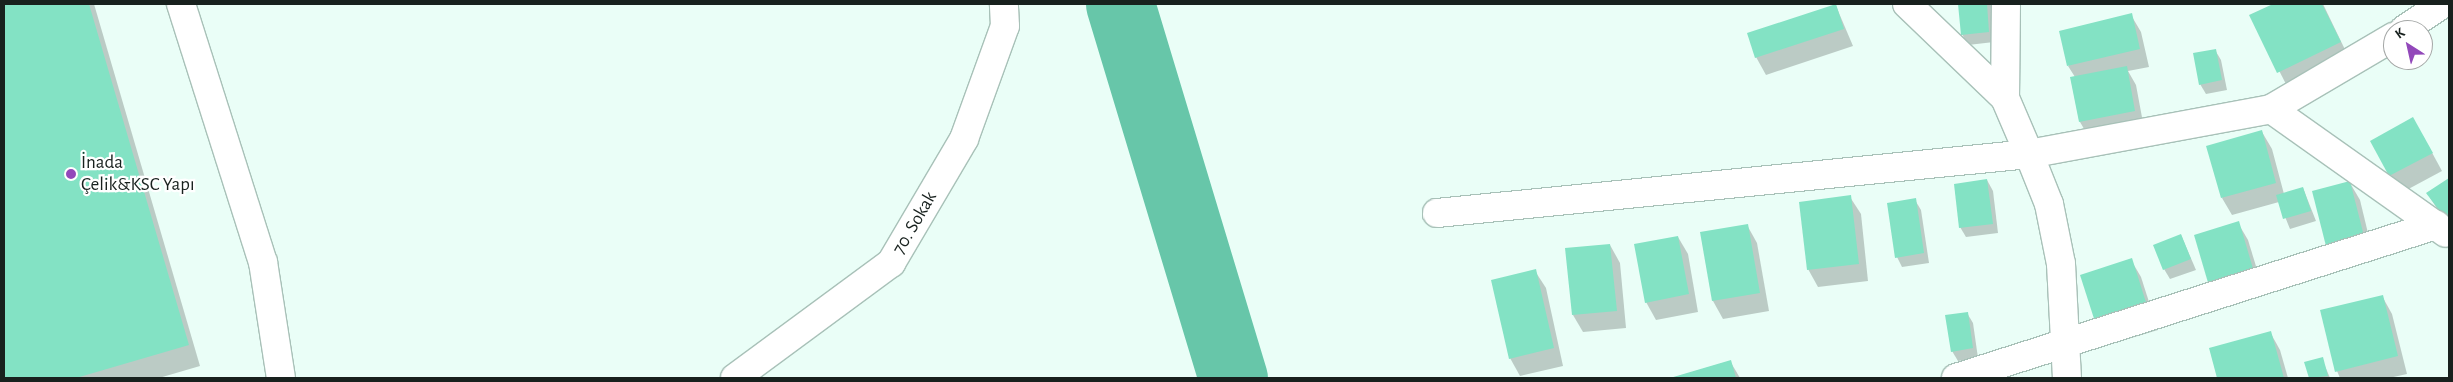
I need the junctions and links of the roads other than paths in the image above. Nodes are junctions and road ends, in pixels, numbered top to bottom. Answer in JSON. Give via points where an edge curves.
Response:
{"nodes":[{"id":1,"x":181,"y":4,"type":"edge"},
{"id":2,"x":1004,"y":4,"type":"edge"},
{"id":3,"x":1907,"y":4,"type":"edge"},
{"id":4,"x":2006,"y":4,"type":"edge"},
{"id":5,"x":2442,"y":4,"type":"edge"},
{"id":6,"x":2419,"y":20,"type":"edge"},
{"id":7,"x":2383,"y":43,"type":"edge"},
{"id":8,"x":2005,"y":98,"type":"junction"},
{"id":9,"x":2271,"y":109,"type":"junction"},
{"id":10,"x":2029,"y":154,"type":"junction"},
{"id":11,"x":1437,"y":213,"type":"dead end"},
{"id":12,"x":2443,"y":230,"type":"edge"},
{"id":13,"x":2065,"y":343,"type":"junction"},
{"id":14,"x":281,"y":378,"type":"edge"},
{"id":15,"x":735,"y":378,"type":"edge"},
{"id":16,"x":1956,"y":378,"type":"edge"},
{"id":17,"x":2067,"y":378,"type":"edge"}],
"edges":[{"from":1,"to":14,"type":"street","via":[[263,262]]},
{"from":2,"to":15,"type":"street","name":"70. Sokak","via":[[1005,26],[964,139],[891,263]]},
{"from":3,"to":8,"type":"street"},
{"from":4,"to":8,"type":"street"},
{"from":5,"to":6,"type":"street"},
{"from":7,"to":9,"type":"street"},
{"from":8,"to":10,"type":"street"},
{"from":9,"to":10,"type":"street"},
{"from":9,"to":12,"type":"street"},
{"from":10,"to":11,"type":"street"},
{"from":10,"to":13,"type":"street","via":[[2049,204],[2061,264]]},
{"from":12,"to":13,"type":"street"},
{"from":13,"to":16,"type":"street"},
{"from":13,"to":17,"type":"street"}]}
